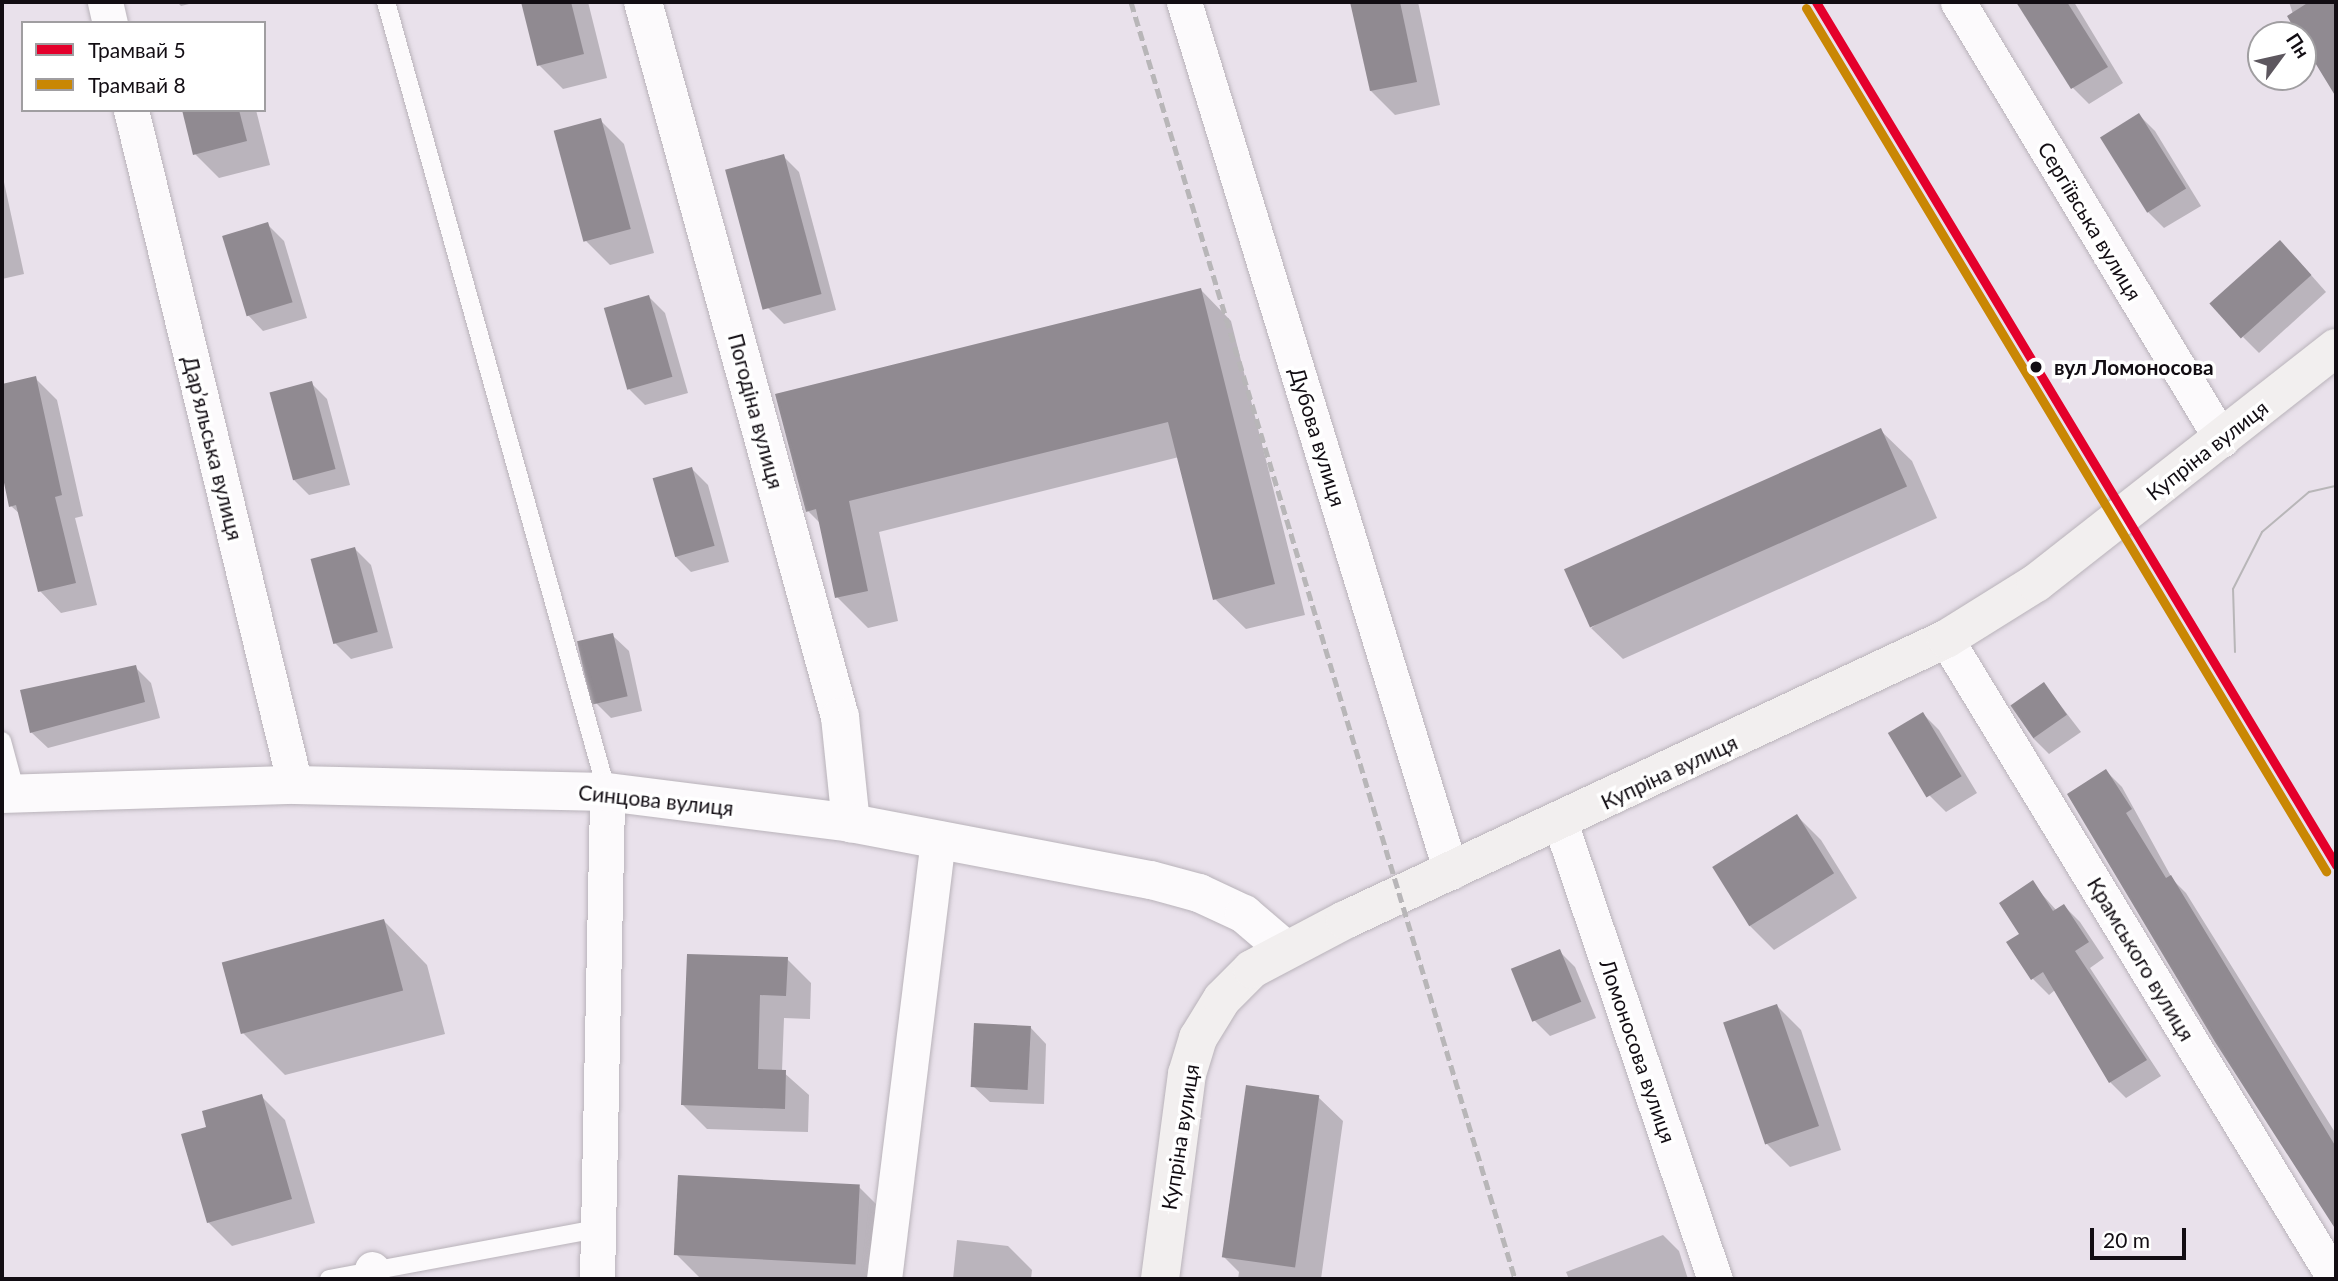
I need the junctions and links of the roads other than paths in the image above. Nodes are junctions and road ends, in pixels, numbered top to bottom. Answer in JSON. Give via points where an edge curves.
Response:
{"nodes":[{"id":1,"x":105,"y":2,"type":"edge"},
{"id":2,"x":386,"y":2,"type":"edge"},
{"id":3,"x":643,"y":2,"type":"edge"},
{"id":4,"x":1184,"y":2,"type":"edge"},
{"id":5,"x":1958,"y":2,"type":"edge"},
{"id":6,"x":110,"y":21,"type":"edge"},
{"id":7,"x":131,"y":112,"type":"edge"},
{"id":8,"x":2336,"y":348,"type":"edge"},
{"id":9,"x":2222,"y":440,"type":"junction"},
{"id":10,"x":1946,"y":639,"type":"junction"},
{"id":11,"x":2,"y":741,"type":"edge"},
{"id":12,"x":295,"y":785,"type":"junction"},
{"id":13,"x":607,"y":792,"type":"junction"},
{"id":14,"x":9,"y":794,"type":"edge"},
{"id":15,"x":851,"y":822,"type":"junction"},
{"id":16,"x":1560,"y":822,"type":"junction"},
{"id":17,"x":938,"y":838,"type":"junction"},
{"id":18,"x":1451,"y":872,"type":"junction"},
{"id":19,"x":1285,"y":950,"type":"junction"},
{"id":20,"x":601,"y":1228,"type":"junction"},
{"id":21,"x":371,"y":1274,"type":"edge"},
{"id":22,"x":329,"y":1279,"type":"edge"},
{"id":23,"x":597,"y":1279,"type":"edge"},
{"id":24,"x":884,"y":1279,"type":"edge"},
{"id":25,"x":1160,"y":1279,"type":"edge"},
{"id":26,"x":1716,"y":1279,"type":"edge"},
{"id":27,"x":2335,"y":1279,"type":"edge"}],
"edges":[{"from":1,"to":6,"type":"street"},
{"from":2,"to":13,"type":"lane"},
{"from":3,"to":15,"type":"street","name":"Погодіна вулиця","via":[[840,716]]},
{"from":4,"to":18,"type":"street","name":"Дубова вулиця"},
{"from":5,"to":9,"type":"street","name":"Сергіївська вулиця"},
{"from":7,"to":12,"type":"street","name":"Дар’яльська вулиця"},
{"from":8,"to":9,"type":"main road","name":"Купріна вулиця"},
{"from":9,"to":10,"type":"main road","name":"Купріна вулиця","via":[[2036,583]]},
{"from":10,"to":16,"type":"main road","name":"Купріна вулиця"},
{"from":10,"to":27,"type":"street","name":"Крамського вулиця"},
{"from":11,"to":14,"type":"lane"},
{"from":12,"to":13,"type":"street","name":"Синцова вулиця"},
{"from":12,"to":14,"type":"street","name":"Синцова вулиця"},
{"from":13,"to":15,"type":"street","name":"Синцова вулиця"},
{"from":13,"to":20,"type":"street"},
{"from":15,"to":17,"type":"street","name":"Синцова вулиця"},
{"from":16,"to":18,"type":"main road","name":"Купріна вулиця"},
{"from":16,"to":26,"type":"street","name":"Ломоносова вулиця"},
{"from":17,"to":19,"type":"street","name":"Синцова вулиця","via":[[1199,893],[1244,914]]},
{"from":17,"to":24,"type":"street"},
{"from":18,"to":19,"type":"main road","name":"Купріна вулиця"},
{"from":19,"to":25,"type":"main road","name":"Купріна вулиця","via":[[1251,969],[1222,999],[1198,1038],[1187,1074]]},
{"from":20,"to":21,"type":"lane"},
{"from":20,"to":23,"type":"street"},
{"from":21,"to":22,"type":"lane"}]}
